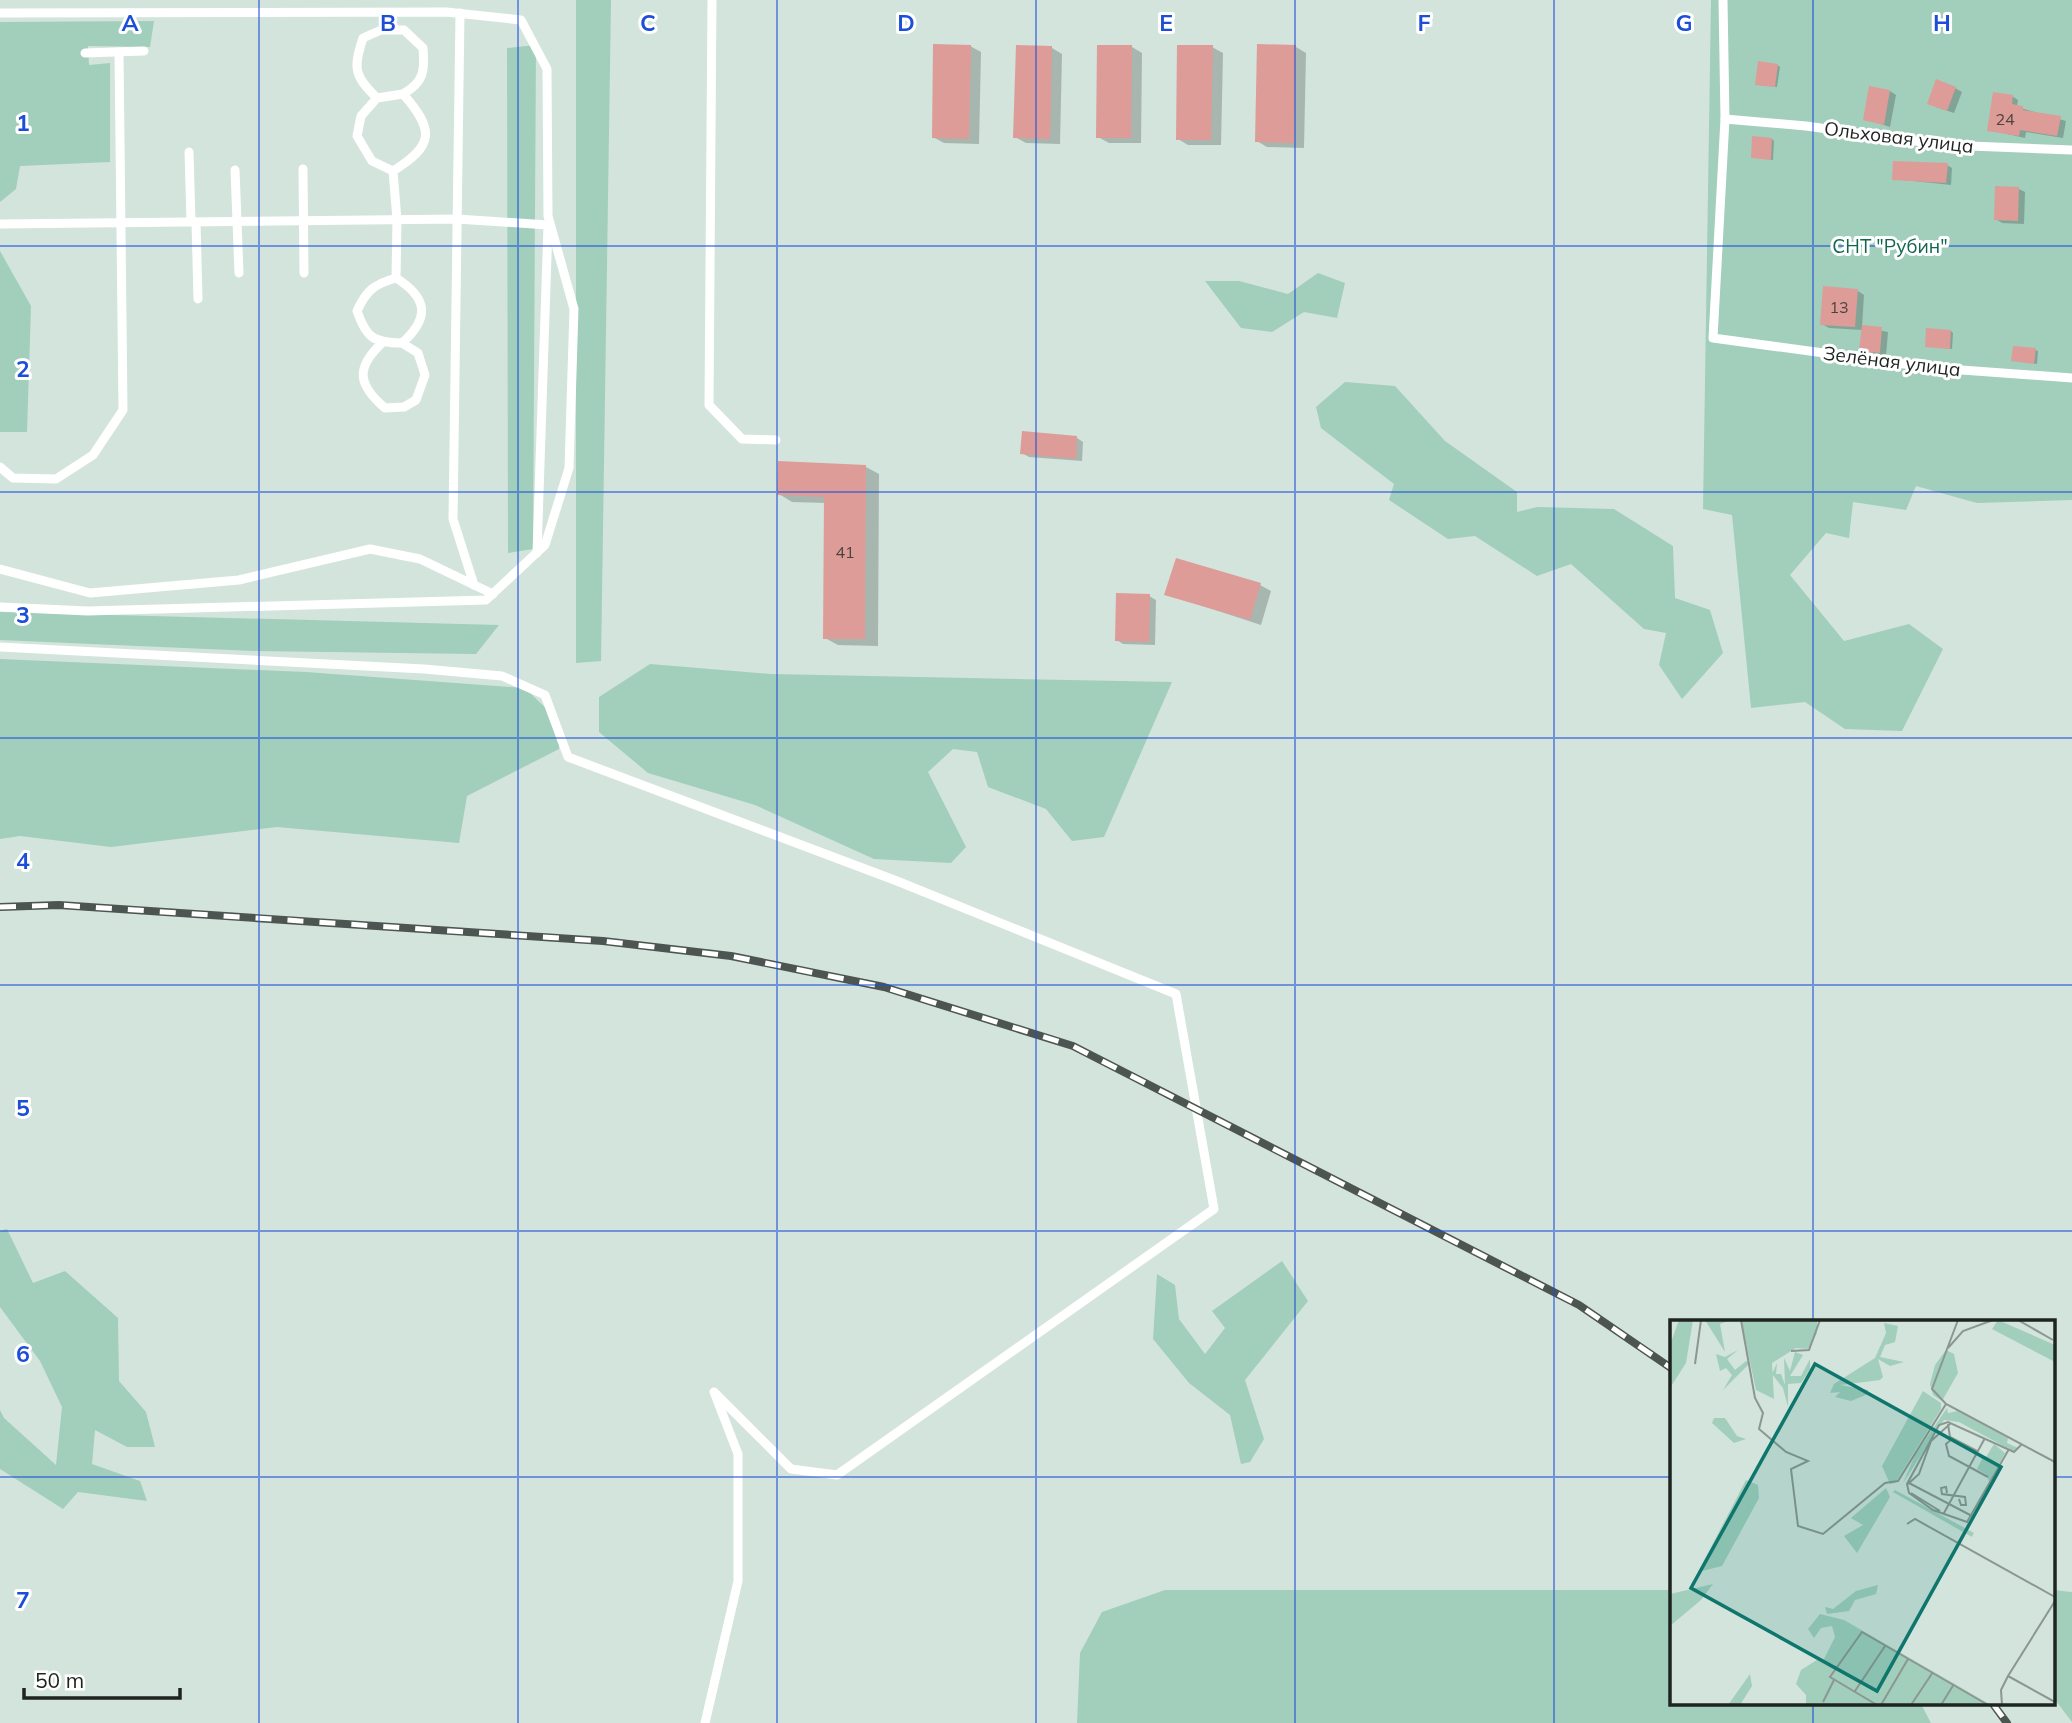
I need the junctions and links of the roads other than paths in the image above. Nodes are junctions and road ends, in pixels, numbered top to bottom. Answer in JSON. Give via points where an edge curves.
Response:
{"nodes":[{"id":1,"x":712,"y":0,"type":"edge"},
{"id":2,"x":1723,"y":0,"type":"edge"},
{"id":3,"x":0,"y":13,"type":"edge"},
{"id":4,"x":460,"y":13,"type":"junction"},
{"id":5,"x":145,"y":51,"type":"dead end"},
{"id":6,"x":119,"y":52,"type":"junction"},
{"id":7,"x":85,"y":53,"type":"dead end"},
{"id":8,"x":403,"y":94,"type":"junction"},
{"id":9,"x":377,"y":98,"type":"junction"},
{"id":10,"x":1726,"y":119,"type":"junction"},
{"id":11,"x":2072,"y":150,"type":"edge"},
{"id":12,"x":188,"y":152,"type":"dead end"},
{"id":13,"x":303,"y":169,"type":"dead end"},
{"id":14,"x":235,"y":170,"type":"dead end"},
{"id":15,"x":393,"y":171,"type":"junction"},
{"id":16,"x":457,"y":219,"type":"junction"},
{"id":17,"x":397,"y":220,"type":"junction"},
{"id":18,"x":303,"y":221,"type":"junction"},
{"id":19,"x":548,"y":221,"type":"junction"},
{"id":20,"x":193,"y":222,"type":"junction"},
{"id":21,"x":236,"y":222,"type":"junction"},
{"id":22,"x":121,"y":223,"type":"junction"},
{"id":23,"x":0,"y":224,"type":"edge"},
{"id":24,"x":239,"y":273,"type":"dead end"},
{"id":25,"x":304,"y":273,"type":"dead end"},
{"id":26,"x":396,"y":278,"type":"junction"},
{"id":27,"x":198,"y":299,"type":"dead end"},
{"id":28,"x":382,"y":343,"type":"junction"},
{"id":29,"x":402,"y":343,"type":"junction"},
{"id":30,"x":2072,"y":378,"type":"edge"},
{"id":31,"x":776,"y":440,"type":"dead end"},
{"id":32,"x":0,"y":467,"type":"edge"},
{"id":33,"x":537,"y":553,"type":"junction"},
{"id":34,"x":0,"y":569,"type":"edge"},
{"id":35,"x":474,"y":585,"type":"junction"},
{"id":36,"x":493,"y":594,"type":"junction"},
{"id":37,"x":0,"y":607,"type":"edge"},
{"id":38,"x":0,"y":647,"type":"edge"},
{"id":39,"x":705,"y":1723,"type":"edge"}],
"edges":[{"from":1,"to":31,"type":"lane","via":[[709,405],[742,439]]},
{"from":2,"to":10,"type":"lane"},
{"from":3,"to":4,"type":"lane"},
{"from":4,"to":16,"type":"lane"},
{"from":4,"to":19,"type":"lane","via":[[521,20],[547,69]]},
{"from":5,"to":6,"type":"lane"},
{"from":6,"to":7,"type":"lane"},
{"from":6,"to":22,"type":"lane"},
{"from":8,"to":9,"type":"lane"},
{"from":8,"to":9,"type":"lane","via":[[417,87],[425,73],[423,48],[404,30],[381,30],[363,38],[355,62],[361,82]]},
{"from":8,"to":15,"type":"lane","via":[[423,117],[427,132],[415,157]]},
{"from":9,"to":15,"type":"lane","via":[[361,116],[357,136],[372,161]]},
{"from":10,"to":11,"type":"lane","name":"Ольховая улица","via":[[1944,145]]},
{"from":10,"to":30,"type":"lane","name":"Зелёная улица","via":[[1713,338],[1934,368]]},
{"from":12,"to":20,"type":"lane"},
{"from":13,"to":18,"type":"lane"},
{"from":14,"to":21,"type":"lane"},
{"from":15,"to":17,"type":"lane"},
{"from":16,"to":17,"type":"lane"},
{"from":16,"to":19,"type":"lane"},
{"from":16,"to":35,"type":"lane","via":[[453,519]]},
{"from":17,"to":18,"type":"lane"},
{"from":17,"to":26,"type":"lane"},
{"from":18,"to":21,"type":"lane"},
{"from":18,"to":25,"type":"lane"},
{"from":19,"to":33,"type":"lane"},
{"from":19,"to":33,"type":"lane","via":[[575,309],[569,468],[545,545]]},
{"from":20,"to":21,"type":"lane"},
{"from":20,"to":22,"type":"lane"},
{"from":20,"to":27,"type":"lane"},
{"from":21,"to":24,"type":"lane"},
{"from":22,"to":23,"type":"lane"},
{"from":22,"to":32,"type":"lane","via":[[123,410],[93,455],[56,479],[13,478]]},
{"from":26,"to":28,"type":"lane","via":[[365,292],[357,311],[364,331]]},
{"from":26,"to":29,"type":"lane","via":[[414,290],[422,313],[417,330]]},
{"from":28,"to":29,"type":"lane"},
{"from":28,"to":29,"type":"lane","via":[[367,357],[362,377],[368,394],[384,408],[404,407],[416,400],[425,374],[418,353]]},
{"from":33,"to":36,"type":"lane"},
{"from":34,"to":35,"type":"lane","via":[[90,593],[239,580],[370,549],[420,559]]},
{"from":35,"to":36,"type":"lane"},
{"from":36,"to":37,"type":"lane","via":[[486,600],[88,611]]},
{"from":38,"to":39,"type":"lane","via":[[502,676],[545,695],[568,757],[897,881],[1176,994],[1214,1209],[837,1475],[791,1469],[714,1392],[738,1454],[738,1581]]}]}
